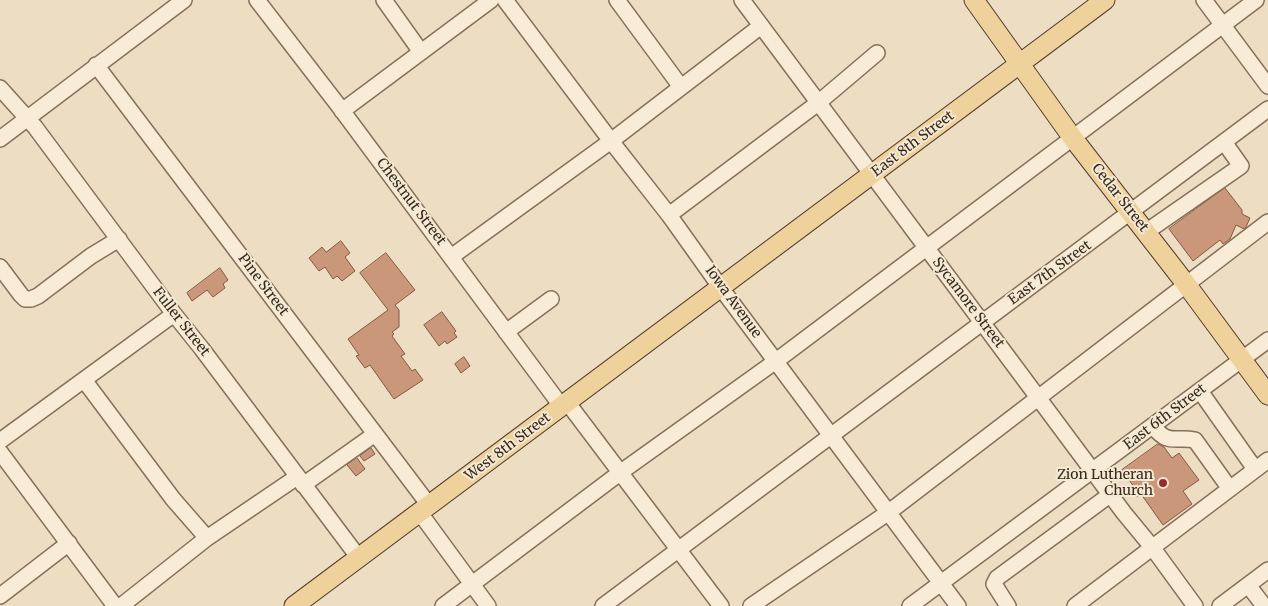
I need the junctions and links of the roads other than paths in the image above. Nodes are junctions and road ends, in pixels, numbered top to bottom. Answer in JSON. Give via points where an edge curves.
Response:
{"nodes":[{"id":1,"x":184,"y":0,"type":"edge"},
{"id":2,"x":257,"y":0,"type":"edge"},
{"id":3,"x":384,"y":0,"type":"edge"},
{"id":4,"x":491,"y":0,"type":"edge"},
{"id":5,"x":505,"y":0,"type":"edge"},
{"id":6,"x":617,"y":0,"type":"edge"},
{"id":7,"x":742,"y":0,"type":"edge"},
{"id":8,"x":974,"y":0,"type":"edge"},
{"id":9,"x":1105,"y":0,"type":"edge"},
{"id":10,"x":1204,"y":0,"type":"edge"},
{"id":11,"x":1256,"y":0,"type":"edge"},
{"id":12,"x":1222,"y":25,"type":"junction"},
{"id":13,"x":761,"y":26,"type":"junction"},
{"id":14,"x":421,"y":52,"type":"junction"},
{"id":15,"x":877,"y":52,"type":"dead end"},
{"id":16,"x":1020,"y":64,"type":"junction"},
{"id":17,"x":96,"y":65,"type":"junction"},
{"id":18,"x":1268,"y":86,"type":"edge"},
{"id":19,"x":681,"y":87,"type":"junction"},
{"id":20,"x":0,"y":88,"type":"edge"},
{"id":21,"x":818,"y":103,"type":"junction"},
{"id":22,"x":1268,"y":110,"type":"edge"},
{"id":23,"x":342,"y":111,"type":"junction"},
{"id":24,"x":27,"y":118,"type":"junction"},
{"id":25,"x":1072,"y":137,"type":"junction"},
{"id":26,"x":0,"y":139,"type":"edge"},
{"id":27,"x":611,"y":141,"type":"junction"},
{"id":28,"x":1224,"y":142,"type":"junction"},
{"id":29,"x":873,"y":174,"type":"junction"},
{"id":30,"x":1131,"y":213,"type":"junction"},
{"id":31,"x":669,"y":215,"type":"junction"},
{"id":32,"x":1268,"y":222,"type":"edge"},
{"id":33,"x":1146,"y":232,"type":"junction"},
{"id":34,"x":119,"y":239,"type":"junction"},
{"id":35,"x":926,"y":248,"type":"junction"},
{"id":36,"x":452,"y":257,"type":"junction"},
{"id":37,"x":0,"y":267,"type":"edge"},
{"id":38,"x":1186,"y":284,"type":"junction"},
{"id":39,"x":721,"y":288,"type":"junction"},
{"id":40,"x":551,"y":300,"type":"dead end"},
{"id":41,"x":174,"y":314,"type":"junction"},
{"id":42,"x":983,"y":322,"type":"junction"},
{"id":43,"x":506,"y":332,"type":"junction"},
{"id":44,"x":1268,"y":340,"type":"edge"},
{"id":45,"x":1241,"y":360,"type":"junction"},
{"id":46,"x":776,"y":361,"type":"junction"},
{"id":47,"x":84,"y":380,"type":"junction"},
{"id":48,"x":1200,"y":391,"type":"junction"},
{"id":49,"x":1268,"y":395,"type":"edge"},
{"id":50,"x":1039,"y":397,"type":"junction"},
{"id":51,"x":564,"y":404,"type":"junction"},
{"id":52,"x":1153,"y":426,"type":"junction"},
{"id":53,"x":375,"y":434,"type":"junction"},
{"id":54,"x":831,"y":436,"type":"junction"},
{"id":55,"x":0,"y":441,"type":"edge"},
{"id":56,"x":0,"y":452,"type":"edge"},
{"id":57,"x":1268,"y":460,"type":"edge"},
{"id":58,"x":1255,"y":469,"type":"junction"},
{"id":59,"x":1093,"y":470,"type":"junction"},
{"id":60,"x":621,"y":472,"type":"junction"},
{"id":61,"x":300,"y":481,"type":"junction"},
{"id":62,"x":1230,"y":489,"type":"junction"},
{"id":63,"x":1111,"y":494,"type":"junction"},
{"id":64,"x":425,"y":509,"type":"junction"},
{"id":65,"x":888,"y":512,"type":"junction"},
{"id":66,"x":207,"y":538,"type":"junction"},
{"id":67,"x":69,"y":543,"type":"junction"},
{"id":68,"x":1152,"y":547,"type":"junction"},
{"id":69,"x":678,"y":550,"type":"junction"},
{"id":70,"x":359,"y":558,"type":"junction"},
{"id":71,"x":1268,"y":570,"type":"edge"},
{"id":72,"x":472,"y":584,"type":"junction"},
{"id":73,"x":941,"y":584,"type":"junction"},
{"id":74,"x":1248,"y":585,"type":"junction"},
{"id":75,"x":0,"y":596,"type":"edge"},
{"id":76,"x":115,"y":606,"type":"edge"},
{"id":77,"x":121,"y":606,"type":"edge"},
{"id":78,"x":294,"y":606,"type":"edge"},
{"id":79,"x":443,"y":606,"type":"edge"},
{"id":80,"x":488,"y":606,"type":"edge"},
{"id":81,"x":603,"y":606,"type":"edge"},
{"id":82,"x":721,"y":606,"type":"edge"},
{"id":83,"x":751,"y":606,"type":"edge"},
{"id":84,"x":910,"y":606,"type":"edge"},
{"id":85,"x":958,"y":606,"type":"edge"},
{"id":86,"x":1008,"y":606,"type":"edge"},
{"id":87,"x":1075,"y":606,"type":"edge"},
{"id":88,"x":1195,"y":606,"type":"edge"},
{"id":89,"x":1220,"y":606,"type":"edge"},
{"id":90,"x":1264,"y":606,"type":"edge"}],
"edges":[{"from":1,"to":17,"type":"street"},
{"from":2,"to":23,"type":"street","name":"Chestnut Street"},
{"from":3,"to":14,"type":"street"},
{"from":4,"to":14,"type":"street"},
{"from":5,"to":27,"type":"street","name":"Iowa Avenue"},
{"from":6,"to":19,"type":"street"},
{"from":7,"to":13,"type":"street","name":"Sycamore Street"},
{"from":8,"to":16,"type":"main road","name":"Cedar Street"},
{"from":9,"to":16,"type":"main road","name":"East 8th Street"},
{"from":10,"to":12,"type":"street"},
{"from":11,"to":12,"type":"street"},
{"from":12,"to":18,"type":"street"},
{"from":12,"to":25,"type":"street"},
{"from":13,"to":19,"type":"street"},
{"from":13,"to":21,"type":"street","name":"Sycamore Street"},
{"from":14,"to":23,"type":"street"},
{"from":15,"to":21,"type":"street"},
{"from":16,"to":25,"type":"main road","name":"Cedar Street"},
{"from":16,"to":29,"type":"main road","name":"East 8th Street"},
{"from":17,"to":24,"type":"street"},
{"from":17,"to":53,"type":"street","name":"Pine Street"},
{"from":19,"to":27,"type":"street"},
{"from":20,"to":24,"type":"street","name":"Fuller Street"},
{"from":21,"to":29,"type":"street","name":"Sycamore Street"},
{"from":21,"to":31,"type":"street"},
{"from":22,"to":28,"type":"street","name":"East 7th Street"},
{"from":23,"to":36,"type":"street","name":"Chestnut Street"},
{"from":24,"to":26,"type":"street"},
{"from":24,"to":34,"type":"street","name":"Fuller Street"},
{"from":25,"to":30,"type":"main road","name":"Cedar Street"},
{"from":25,"to":35,"type":"street"},
{"from":27,"to":31,"type":"street","name":"Iowa Avenue"},
{"from":27,"to":36,"type":"street"},
{"from":28,"to":30,"type":"street","name":"East 7th Street"},
{"from":28,"to":33,"type":"street","via":[[1241,166]]},
{"from":29,"to":35,"type":"street","name":"Sycamore Street"},
{"from":29,"to":39,"type":"main road","name":"East 8th Street"},
{"from":30,"to":33,"type":"main road","name":"Cedar Street"},
{"from":30,"to":42,"type":"street","name":"East 7th Street"},
{"from":31,"to":39,"type":"street","name":"Iowa Avenue"},
{"from":32,"to":38,"type":"street"},
{"from":33,"to":38,"type":"main road","name":"Cedar Street"},
{"from":34,"to":37,"type":"street","via":[[31,299],[25,299]]},
{"from":34,"to":41,"type":"street","name":"Fuller Street"},
{"from":35,"to":42,"type":"street","name":"Sycamore Street"},
{"from":35,"to":46,"type":"street"},
{"from":36,"to":43,"type":"street","name":"Chestnut Street"},
{"from":38,"to":45,"type":"main road","name":"Cedar Street"},
{"from":38,"to":50,"type":"street"},
{"from":39,"to":46,"type":"street","name":"Iowa Avenue"},
{"from":39,"to":51,"type":"main road","name":"West 8th Street"},
{"from":40,"to":43,"type":"street"},
{"from":41,"to":47,"type":"street"},
{"from":41,"to":61,"type":"street","name":"Fuller Street"},
{"from":42,"to":50,"type":"street","name":"Sycamore Street"},
{"from":42,"to":54,"type":"street","name":"East 7th Street"},
{"from":43,"to":51,"type":"street","name":"Chestnut Street"},
{"from":44,"to":45,"type":"street","name":"East 6th Street"},
{"from":45,"to":48,"type":"street","name":"East 6th Street"},
{"from":45,"to":49,"type":"main road","name":"Cedar Street"},
{"from":46,"to":54,"type":"street","name":"Iowa Avenue"},
{"from":46,"to":60,"type":"street"},
{"from":47,"to":55,"type":"street"},
{"from":47,"to":66,"type":"street","via":[[172,499]]},
{"from":48,"to":52,"type":"street","name":"East 6th Street"},
{"from":48,"to":58,"type":"street"},
{"from":50,"to":59,"type":"street","name":"Sycamore Street"},
{"from":50,"to":65,"type":"street"},
{"from":51,"to":60,"type":"street","name":"Chestnut Street"},
{"from":51,"to":64,"type":"main road","name":"West 8th Street"},
{"from":52,"to":59,"type":"street","name":"East 6th Street"},
{"from":52,"to":62,"type":"street","via":[[1166,438],[1195,440]]},
{"from":53,"to":61,"type":"street"},
{"from":53,"to":64,"type":"street","name":"Pine Street"},
{"from":54,"to":65,"type":"street","name":"Iowa Avenue"},
{"from":54,"to":69,"type":"street","name":"East 7th Street"},
{"from":56,"to":67,"type":"street"},
{"from":57,"to":58,"type":"street"},
{"from":58,"to":62,"type":"street"},
{"from":59,"to":63,"type":"street","name":"Sycamore Street"},
{"from":59,"to":73,"type":"street","name":"East 6th Street"},
{"from":60,"to":69,"type":"street","name":"Chestnut Street"},
{"from":60,"to":72,"type":"street"},
{"from":61,"to":66,"type":"street"},
{"from":61,"to":70,"type":"street","name":"Fuller Street"},
{"from":62,"to":68,"type":"street"},
{"from":63,"to":68,"type":"street","name":"Sycamore Street"},
{"from":63,"to":86,"type":"street","via":[[997,578],[994,584]]},
{"from":64,"to":70,"type":"main road","name":"West 8th Street"},
{"from":64,"to":72,"type":"street","name":"Pine Street"},
{"from":65,"to":73,"type":"street","name":"Iowa Avenue"},
{"from":65,"to":83,"type":"street"},
{"from":66,"to":77,"type":"street"},
{"from":67,"to":75,"type":"street"},
{"from":67,"to":76,"type":"street"},
{"from":68,"to":87,"type":"street"},
{"from":68,"to":88,"type":"street","name":"Sycamore Street"},
{"from":69,"to":81,"type":"street","name":"East 7th Street"},
{"from":69,"to":82,"type":"street","name":"Chestnut Street"},
{"from":70,"to":78,"type":"main road","name":"West 8th Street"},
{"from":71,"to":74,"type":"street"},
{"from":72,"to":79,"type":"street"},
{"from":72,"to":80,"type":"street","name":"Pine Street"},
{"from":73,"to":84,"type":"street","name":"East 6th Street"},
{"from":73,"to":85,"type":"street","name":"Iowa Avenue"},
{"from":74,"to":89,"type":"street"},
{"from":74,"to":90,"type":"street"}]}
